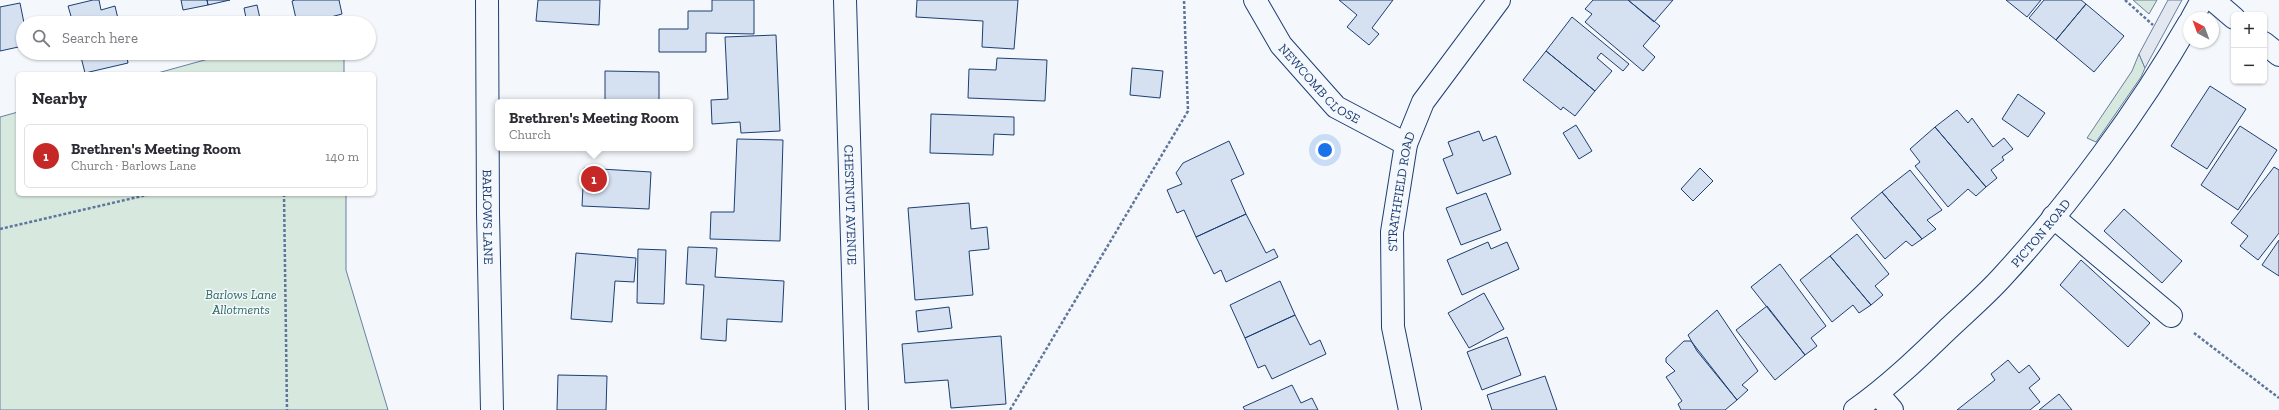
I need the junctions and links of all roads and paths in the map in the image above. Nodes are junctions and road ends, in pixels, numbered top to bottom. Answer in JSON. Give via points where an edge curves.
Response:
{"nodes":[{"id":1,"x":487,"y":0,"type":"edge"},
{"id":2,"x":845,"y":0,"type":"edge"},
{"id":3,"x":1184,"y":0,"type":"edge"},
{"id":4,"x":1255,"y":0,"type":"edge"},
{"id":5,"x":1499,"y":0,"type":"edge"},
{"id":6,"x":2125,"y":0,"type":"edge"},
{"id":7,"x":2202,"y":0,"type":"edge"},
{"id":8,"x":2213,"y":0,"type":"edge"},
{"id":9,"x":2195,"y":12,"type":"edge"},
{"id":10,"x":2231,"y":15,"type":"edge"},
{"id":11,"x":2183,"y":34,"type":"edge"},
{"id":12,"x":2267,"y":45,"type":"edge"},
{"id":13,"x":2176,"y":46,"type":"junction"},
{"id":14,"x":2279,"y":55,"type":"edge"},
{"id":15,"x":1406,"y":144,"type":"junction"},
{"id":16,"x":142,"y":196,"type":"edge"},
{"id":17,"x":284,"y":196,"type":"edge"},
{"id":18,"x":2052,"y":217,"type":"junction"},
{"id":19,"x":0,"y":229,"type":"edge"},
{"id":20,"x":2171,"y":316,"type":"joint"},
{"id":21,"x":2279,"y":398,"type":"edge"},
{"id":22,"x":1885,"y":402,"type":"edge"},
{"id":23,"x":287,"y":410,"type":"edge"},
{"id":24,"x":492,"y":410,"type":"edge"},
{"id":25,"x":857,"y":410,"type":"edge"},
{"id":26,"x":1010,"y":410,"type":"edge"},
{"id":27,"x":1410,"y":410,"type":"edge"},
{"id":28,"x":1855,"y":410,"type":"edge"}],
"edges":[{"from":1,"to":24,"type":"street","name":"BARLOWS LANE"},
{"from":2,"to":25,"type":"street","name":"CHESTNUT AVENUE"},
{"from":3,"to":26,"type":"path","via":[[1188,112]]},
{"from":4,"to":15,"type":"street","name":"NEWCOMB CLOSE","via":[[1281,45],[1336,107]]},
{"from":5,"to":15,"type":"street","name":"STRATHFIELD ROAD","via":[[1423,102]]},
{"from":6,"to":13,"type":"path"},
{"from":7,"to":9,"type":"street"},
{"from":8,"to":10,"type":"street"},
{"from":11,"to":13,"type":"street","name":"PICTON ROAD"},
{"from":12,"to":14,"type":"street"},
{"from":13,"to":18,"type":"street","name":"PICTON ROAD","via":[[2099,160]]},
{"from":15,"to":27,"type":"street","name":"STRATHFIELD ROAD","via":[[1392,232],[1393,327]]},
{"from":16,"to":19,"type":"path"},
{"from":17,"to":23,"type":"path"},
{"from":18,"to":20,"type":"street"},
{"from":18,"to":22,"type":"street","name":"PICTON ROAD","via":[[2003,276]]},
{"from":20,"to":21,"type":"path"},
{"from":22,"to":28,"type":"street","name":"PICTON ROAD"}]}
